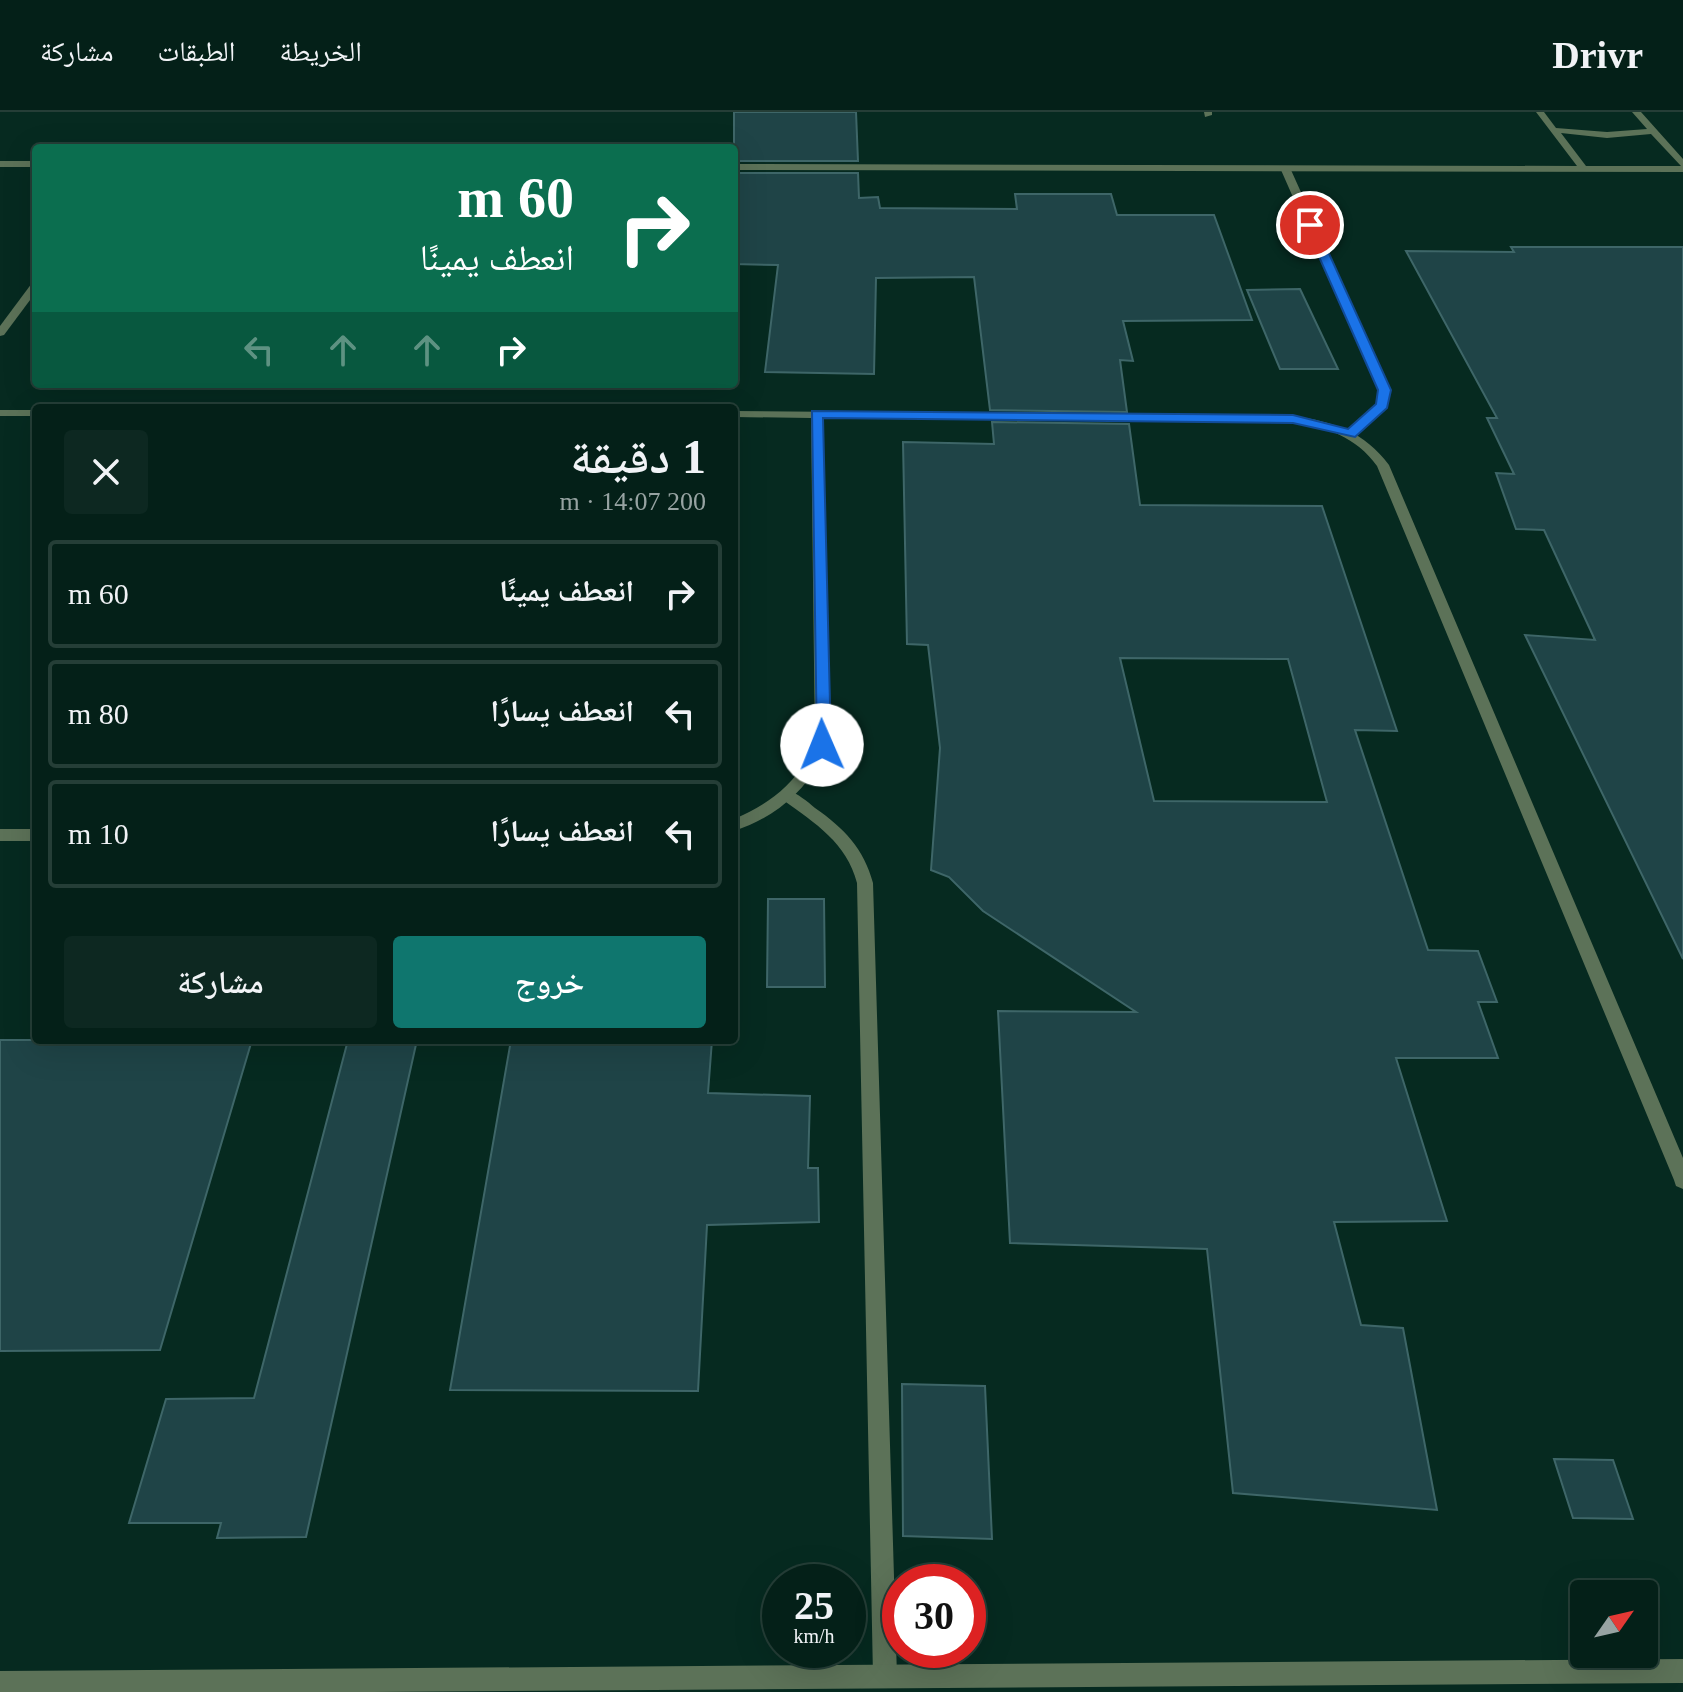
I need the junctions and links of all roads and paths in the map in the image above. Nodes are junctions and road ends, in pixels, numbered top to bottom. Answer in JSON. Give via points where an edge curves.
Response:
{"nodes":[{"id":1,"x":1540,"y":112,"type":"edge"},
{"id":2,"x":1636,"y":112,"type":"edge"},
{"id":3,"x":1554,"y":130,"type":"junction"},
{"id":4,"x":1654,"y":131,"type":"junction"},
{"id":5,"x":0,"y":164,"type":"edge"},
{"id":6,"x":32,"y":164,"type":"edge"},
{"id":7,"x":738,"y":167,"type":"edge"},
{"id":8,"x":1683,"y":167,"type":"edge"},
{"id":9,"x":1583,"y":168,"type":"junction"},
{"id":10,"x":1286,"y":170,"type":"junction"},
{"id":11,"x":32,"y":290,"type":"edge"},
{"id":12,"x":0,"y":333,"type":"edge"},
{"id":13,"x":0,"y":413,"type":"edge"},
{"id":14,"x":32,"y":413,"type":"edge"},
{"id":15,"x":738,"y":414,"type":"edge"},
{"id":16,"x":817,"y":414,"type":"junction"},
{"id":17,"x":1351,"y":434,"type":"junction"},
{"id":18,"x":788,"y":796,"type":"junction"},
{"id":19,"x":738,"y":823,"type":"edge"},
{"id":20,"x":0,"y":835,"type":"edge"},
{"id":21,"x":32,"y":835,"type":"edge"},
{"id":22,"x":1683,"y":1180,"type":"edge"},
{"id":23,"x":1683,"y":1671,"type":"edge"},
{"id":24,"x":885,"y":1676,"type":"junction"},
{"id":25,"x":0,"y":1683,"type":"edge"}],
"edges":[{"from":1,"to":3,"type":"street"},
{"from":2,"to":4,"type":"street"},
{"from":3,"to":4,"type":"street","via":[[1607,135]]},
{"from":3,"to":9,"type":"street"},
{"from":4,"to":8,"type":"street"},
{"from":5,"to":6,"type":"street"},
{"from":7,"to":10,"type":"street"},
{"from":8,"to":9,"type":"street"},
{"from":9,"to":10,"type":"street"},
{"from":10,"to":17,"type":"street","via":[[1384,390],[1382,405]]},
{"from":11,"to":12,"type":"street"},
{"from":13,"to":14,"type":"street"},
{"from":15,"to":16,"type":"street"},
{"from":16,"to":17,"type":"street","via":[[1293,419]]},
{"from":16,"to":18,"type":"street","via":[[822,745],[811,772]]},
{"from":17,"to":22,"type":"street","via":[[1383,465]]},
{"from":18,"to":19,"type":"street"},
{"from":18,"to":24,"type":"street","via":[[848,844],[865,883]]},
{"from":20,"to":21,"type":"street"},
{"from":23,"to":24,"type":"street"},
{"from":24,"to":25,"type":"street"}]}
